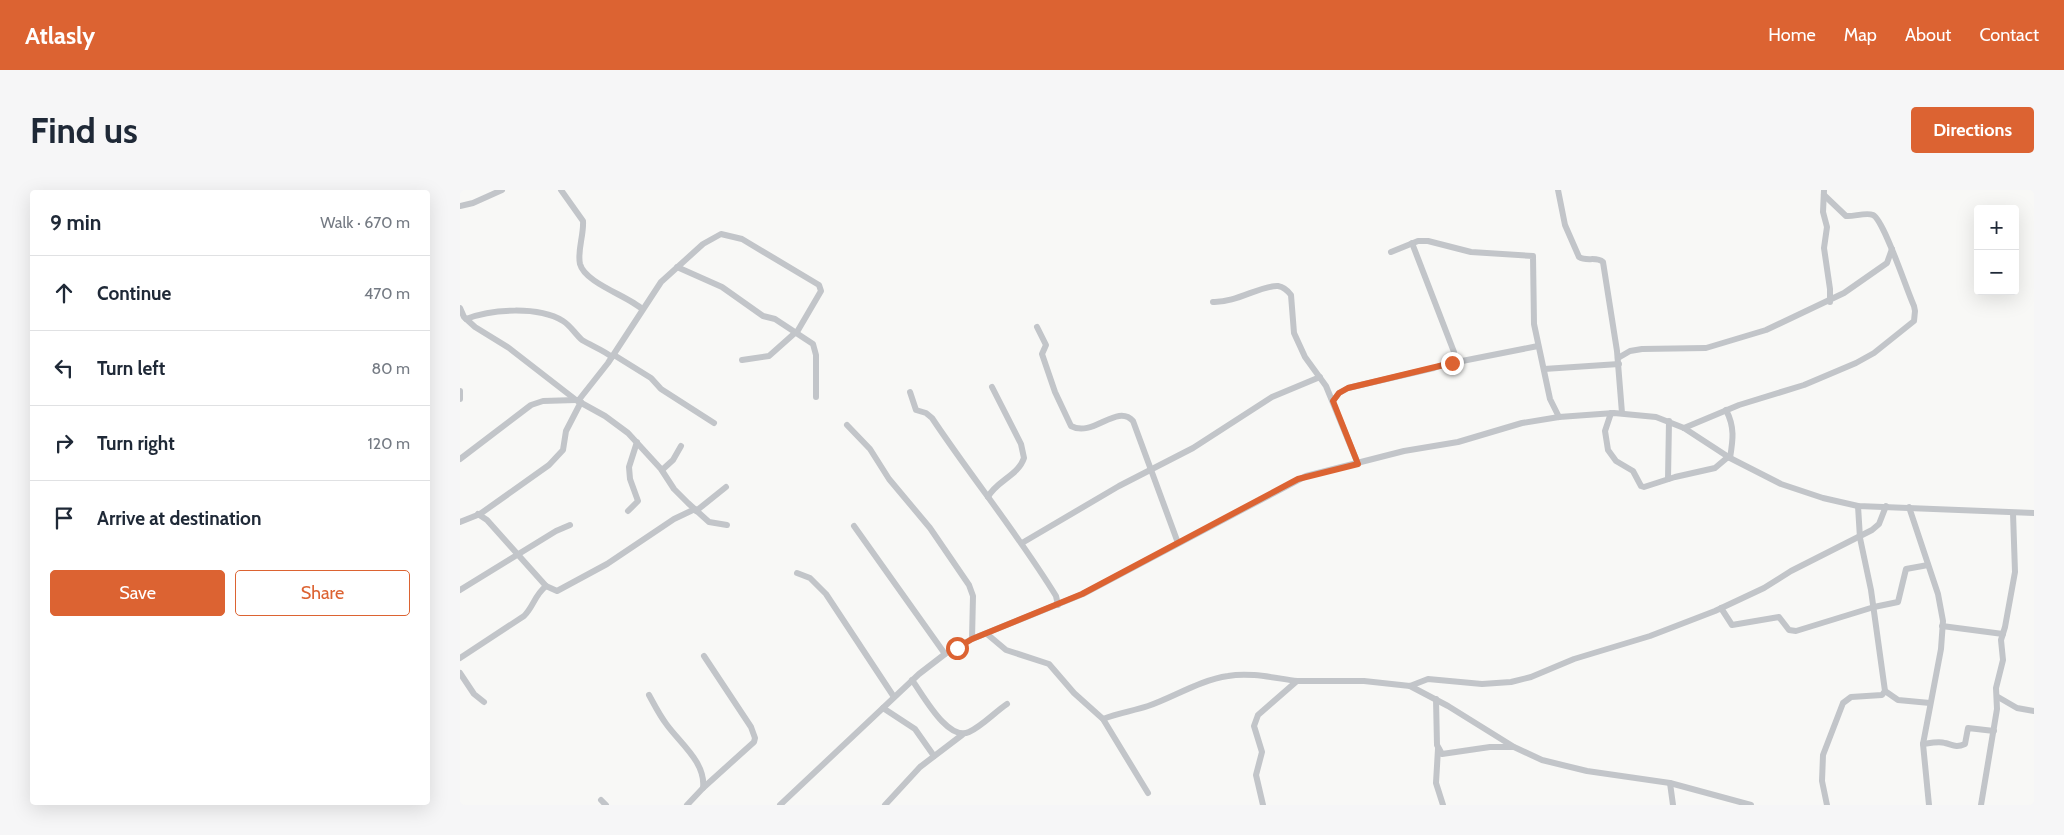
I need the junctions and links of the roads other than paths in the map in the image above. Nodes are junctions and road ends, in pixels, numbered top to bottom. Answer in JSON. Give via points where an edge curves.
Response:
{"nodes":[{"id":1,"x":561,"y":190,"type":"edge"},
{"id":2,"x":1558,"y":190,"type":"edge"},
{"id":3,"x":498,"y":191,"type":"edge"},
{"id":4,"x":1824,"y":193,"type":"edge"},
{"id":5,"x":460,"y":206,"type":"edge"},
{"id":6,"x":1412,"y":243,"type":"junction"},
{"id":7,"x":1892,"y":248,"type":"junction"},
{"id":8,"x":1391,"y":252,"type":"dead end"},
{"id":9,"x":1886,"y":263,"type":"junction"},
{"id":10,"x":1898,"y":264,"type":"junction"},
{"id":11,"x":677,"y":267,"type":"junction"},
{"id":12,"x":1213,"y":302,"type":"dead end"},
{"id":13,"x":1830,"y":302,"type":"junction"},
{"id":14,"x":460,"y":308,"type":"edge"},
{"id":15,"x":642,"y":309,"type":"junction"},
{"id":16,"x":466,"y":319,"type":"junction"},
{"id":17,"x":1037,"y":328,"type":"dead end"},
{"id":18,"x":796,"y":332,"type":"junction"},
{"id":19,"x":1538,"y":346,"type":"junction"},
{"id":20,"x":1454,"y":352,"type":"junction"},
{"id":21,"x":613,"y":356,"type":"junction"},
{"id":22,"x":742,"y":360,"type":"dead end"},
{"id":23,"x":1618,"y":361,"type":"junction"},
{"id":24,"x":1463,"y":362,"type":"junction"},
{"id":25,"x":1452,"y":363,"type":"junction"},
{"id":26,"x":1544,"y":369,"type":"junction"},
{"id":27,"x":1320,"y":377,"type":"junction"},
{"id":28,"x":992,"y":387,"type":"dead end"},
{"id":29,"x":460,"y":391,"type":"edge"},
{"id":30,"x":910,"y":392,"type":"dead end"},
{"id":31,"x":816,"y":397,"type":"dead end"},
{"id":32,"x":460,"y":398,"type":"edge"},
{"id":33,"x":579,"y":401,"type":"junction"},
{"id":34,"x":1333,"y":401,"type":"junction"},
{"id":35,"x":1726,"y":410,"type":"junction"},
{"id":36,"x":1611,"y":413,"type":"junction"},
{"id":37,"x":1622,"y":413,"type":"junction"},
{"id":38,"x":1559,"y":416,"type":"junction"},
{"id":39,"x":1669,"y":421,"type":"junction"},
{"id":40,"x":714,"y":423,"type":"dead end"},
{"id":41,"x":847,"y":425,"type":"dead end"},
{"id":42,"x":1684,"y":428,"type":"junction"},
{"id":43,"x":637,"y":442,"type":"junction"},
{"id":44,"x":681,"y":446,"type":"dead end"},
{"id":45,"x":1729,"y":457,"type":"junction"},
{"id":46,"x":460,"y":459,"type":"edge"},
{"id":47,"x":1358,"y":464,"type":"junction"},
{"id":48,"x":662,"y":470,"type":"junction"},
{"id":49,"x":1150,"y":470,"type":"junction"},
{"id":50,"x":1668,"y":479,"type":"junction"},
{"id":51,"x":726,"y":487,"type":"dead end"},
{"id":52,"x":988,"y":497,"type":"junction"},
{"id":53,"x":1858,"y":506,"type":"junction"},
{"id":54,"x":1886,"y":506,"type":"junction"},
{"id":55,"x":1909,"y":507,"type":"junction"},
{"id":56,"x":695,"y":510,"type":"junction"},
{"id":57,"x":628,"y":511,"type":"dead end"},
{"id":58,"x":2013,"y":513,"type":"junction"},
{"id":59,"x":2034,"y":513,"type":"edge"},
{"id":60,"x":478,"y":514,"type":"junction"},
{"id":61,"x":460,"y":522,"type":"edge"},
{"id":62,"x":570,"y":524,"type":"dead end"},
{"id":63,"x":727,"y":525,"type":"dead end"},
{"id":64,"x":854,"y":526,"type":"dead end"},
{"id":65,"x":1860,"y":538,"type":"junction"},
{"id":66,"x":1022,"y":543,"type":"junction"},
{"id":67,"x":1178,"y":543,"type":"junction"},
{"id":68,"x":519,"y":555,"type":"junction"},
{"id":69,"x":1928,"y":565,"type":"junction"},
{"id":70,"x":797,"y":573,"type":"dead end"},
{"id":71,"x":546,"y":586,"type":"junction"},
{"id":72,"x":460,"y":590,"type":"edge"},
{"id":73,"x":1058,"y":605,"type":"junction"},
{"id":74,"x":1874,"y":607,"type":"junction"},
{"id":75,"x":1721,"y":608,"type":"junction"},
{"id":76,"x":1942,"y":626,"type":"junction"},
{"id":77,"x":987,"y":634,"type":"junction"},
{"id":78,"x":2003,"y":634,"type":"junction"},
{"id":79,"x":972,"y":639,"type":"junction"},
{"id":80,"x":945,"y":654,"type":"junction"},
{"id":81,"x":704,"y":656,"type":"dead end"},
{"id":82,"x":460,"y":658,"type":"edge"},
{"id":83,"x":460,"y":673,"type":"edge"},
{"id":84,"x":912,"y":680,"type":"junction"},
{"id":85,"x":1297,"y":681,"type":"junction"},
{"id":86,"x":1410,"y":686,"type":"junction"},
{"id":87,"x":1885,"y":690,"type":"junction"},
{"id":88,"x":649,"y":695,"type":"dead end"},
{"id":89,"x":894,"y":697,"type":"junction"},
{"id":90,"x":1998,"y":697,"type":"junction"},
{"id":91,"x":1436,"y":700,"type":"junction"},
{"id":92,"x":484,"y":702,"type":"dead end"},
{"id":93,"x":1930,"y":703,"type":"junction"},
{"id":94,"x":1007,"y":704,"type":"dead end"},
{"id":95,"x":883,"y":708,"type":"junction"},
{"id":96,"x":2034,"y":711,"type":"edge"},
{"id":97,"x":1103,"y":719,"type":"junction"},
{"id":98,"x":1994,"y":731,"type":"junction"},
{"id":99,"x":962,"y":734,"type":"junction"},
{"id":100,"x":1923,"y":744,"type":"junction"},
{"id":101,"x":1514,"y":747,"type":"junction"},
{"id":102,"x":1438,"y":749,"type":"junction"},
{"id":103,"x":934,"y":756,"type":"junction"},
{"id":104,"x":1670,"y":782,"type":"junction"},
{"id":105,"x":703,"y":788,"type":"junction"},
{"id":106,"x":1148,"y":793,"type":"dead end"},
{"id":107,"x":687,"y":805,"type":"edge"},
{"id":108,"x":780,"y":805,"type":"edge"},
{"id":109,"x":885,"y":805,"type":"edge"},
{"id":110,"x":1263,"y":805,"type":"edge"},
{"id":111,"x":1442,"y":805,"type":"edge"},
{"id":112,"x":1673,"y":805,"type":"edge"},
{"id":113,"x":1751,"y":805,"type":"edge"},
{"id":114,"x":1828,"y":805,"type":"edge"},
{"id":115,"x":1929,"y":805,"type":"edge"},
{"id":116,"x":1981,"y":805,"type":"edge"}],
"edges":[{"from":1,"to":15,"type":"street","via":[[583,221],[582,268],[592,279]]},
{"from":2,"to":23,"type":"street","via":[[1565,225],[1579,257],[1603,262]]},
{"from":3,"to":5,"type":"street"},
{"from":4,"to":7,"type":"street","via":[[1846,216],[1873,215]]},
{"from":4,"to":13,"type":"street","via":[[1827,227],[1824,248]]},
{"from":6,"to":8,"type":"street"},
{"from":6,"to":19,"type":"street","via":[[1428,241],[1471,252],[1534,256]]},
{"from":6,"to":20,"type":"street"},
{"from":7,"to":9,"type":"street"},
{"from":7,"to":10,"type":"street"},
{"from":9,"to":10,"type":"street"},
{"from":9,"to":13,"type":"street"},
{"from":10,"to":35,"type":"street","via":[[1916,311],[1914,321],[1900,334],[1866,357],[1804,385]]},
{"from":11,"to":15,"type":"street","via":[[661,282]]},
{"from":11,"to":18,"type":"street","via":[[722,287],[763,316],[775,319]]},
{"from":11,"to":18,"type":"street","via":[[714,236],[728,234],[742,239],[821,288]]},
{"from":12,"to":27,"type":"street","via":[[1232,301],[1271,287],[1280,286],[1287,290],[1291,295],[1294,333]]},
{"from":13,"to":23,"type":"street","via":[[1766,330],[1712,347],[1642,349],[1630,351]]},
{"from":14,"to":16,"type":"street"},
{"from":15,"to":21,"type":"street"},
{"from":16,"to":21,"type":"street","via":[[483,313],[524,310],[541,313],[564,322],[582,340]]},
{"from":16,"to":33,"type":"street"},
{"from":17,"to":49,"type":"street","via":[[1046,345],[1042,354],[1046,370],[1071,426],[1078,430],[1119,415],[1131,418],[1140,433]]},
{"from":18,"to":22,"type":"street","via":[[769,356]]},
{"from":18,"to":31,"type":"street","via":[[813,344],[815,350]]},
{"from":19,"to":24,"type":"street"},
{"from":19,"to":26,"type":"street"},
{"from":20,"to":24,"type":"street"},
{"from":20,"to":25,"type":"street"},
{"from":21,"to":33,"type":"street"},
{"from":21,"to":40,"type":"street","via":[[652,378],[661,389]]},
{"from":23,"to":26,"type":"street"},
{"from":23,"to":37,"type":"street"},
{"from":24,"to":25,"type":"street"},
{"from":25,"to":34,"type":"street","via":[[1348,388]]},
{"from":26,"to":38,"type":"street","via":[[1550,398]]},
{"from":27,"to":34,"type":"street"},
{"from":27,"to":49,"type":"street","via":[[1278,395]]},
{"from":28,"to":52,"type":"street","via":[[1021,444],[1024,458]]},
{"from":29,"to":32,"type":"street"},
{"from":30,"to":52,"type":"street","via":[[916,410],[932,418]]},
{"from":33,"to":43,"type":"street","via":[[613,421]]},
{"from":33,"to":46,"type":"street","via":[[543,401],[532,405]]},
{"from":33,"to":60,"type":"street","via":[[560,454],[544,470]]},
{"from":34,"to":47,"type":"street"},
{"from":35,"to":42,"type":"street"},
{"from":35,"to":45,"type":"street","via":[[1733,433]]},
{"from":36,"to":37,"type":"street"},
{"from":36,"to":38,"type":"street"},
{"from":36,"to":50,"type":"street","via":[[1604,436],[1616,461],[1633,471],[1640,486]]},
{"from":37,"to":39,"type":"street"},
{"from":38,"to":47,"type":"street"},
{"from":39,"to":42,"type":"street"},
{"from":39,"to":50,"type":"street"},
{"from":41,"to":79,"type":"street","via":[[870,449],[969,585],[973,596]]},
{"from":42,"to":45,"type":"street"},
{"from":43,"to":48,"type":"street"},
{"from":43,"to":57,"type":"street","via":[[629,467],[638,501]]},
{"from":44,"to":48,"type":"street"},
{"from":45,"to":50,"type":"street","via":[[1715,468]]},
{"from":45,"to":53,"type":"street","via":[[1793,489]]},
{"from":47,"to":67,"type":"street","via":[[1298,479]]},
{"from":48,"to":56,"type":"street","via":[[674,489]]},
{"from":49,"to":66,"type":"street"},
{"from":49,"to":67,"type":"street"},
{"from":51,"to":56,"type":"street"},
{"from":52,"to":66,"type":"street"},
{"from":53,"to":54,"type":"street"},
{"from":53,"to":65,"type":"street"},
{"from":54,"to":55,"type":"street"},
{"from":54,"to":65,"type":"street","via":[[1879,524]]},
{"from":55,"to":58,"type":"street"},
{"from":55,"to":69,"type":"street"},
{"from":56,"to":63,"type":"street","via":[[708,522]]},
{"from":56,"to":71,"type":"street","via":[[682,514],[561,590]]},
{"from":58,"to":59,"type":"street"},
{"from":58,"to":78,"type":"street","via":[[2015,572]]},
{"from":60,"to":61,"type":"street"},
{"from":60,"to":68,"type":"street"},
{"from":62,"to":68,"type":"street"},
{"from":64,"to":80,"type":"street"},
{"from":65,"to":74,"type":"street"},
{"from":65,"to":75,"type":"street"},
{"from":66,"to":73,"type":"street","via":[[1056,596]]},
{"from":67,"to":73,"type":"street"},
{"from":68,"to":71,"type":"street"},
{"from":68,"to":72,"type":"street"},
{"from":69,"to":74,"type":"street","via":[[1906,569],[1898,602]]},
{"from":69,"to":76,"type":"street","via":[[1940,604]]},
{"from":70,"to":89,"type":"street","via":[[810,578],[826,594]]},
{"from":71,"to":82,"type":"street","via":[[534,597],[524,616]]},
{"from":73,"to":77,"type":"street"},
{"from":74,"to":75,"type":"street","via":[[1792,631],[1779,617],[1732,626]]},
{"from":74,"to":87,"type":"street"},
{"from":75,"to":86,"type":"street","via":[[1525,679],[1482,684],[1428,680]]},
{"from":76,"to":78,"type":"street"},
{"from":76,"to":93,"type":"street","via":[[1941,649]]},
{"from":77,"to":79,"type":"street"},
{"from":77,"to":97,"type":"street","via":[[1006,650],[1049,664]]},
{"from":78,"to":90,"type":"street"},
{"from":79,"to":80,"type":"street"},
{"from":80,"to":84,"type":"street"},
{"from":81,"to":105,"type":"street","via":[[755,738]]},
{"from":83,"to":92,"type":"street","via":[[474,694]]},
{"from":84,"to":89,"type":"street"},
{"from":84,"to":99,"type":"street","via":[[948,728]]},
{"from":85,"to":86,"type":"street","via":[[1364,681]]},
{"from":85,"to":97,"type":"street","via":[[1249,674],[1225,676],[1172,694],[1149,706]]},
{"from":85,"to":110,"type":"street","via":[[1254,722],[1262,749],[1256,772]]},
{"from":86,"to":91,"type":"street"},
{"from":87,"to":93,"type":"street","via":[[1898,700]]},
{"from":87,"to":114,"type":"street","via":[[1882,695],[1850,697],[1842,703],[1823,755],[1822,781]]},
{"from":88,"to":105,"type":"street","via":[[668,727],[699,766]]},
{"from":89,"to":95,"type":"street"},
{"from":90,"to":96,"type":"street","via":[[2017,708]]},
{"from":90,"to":98,"type":"street"},
{"from":91,"to":101,"type":"street"},
{"from":91,"to":102,"type":"street"},
{"from":93,"to":100,"type":"street"},
{"from":94,"to":99,"type":"street"},
{"from":95,"to":103,"type":"street","via":[[915,729]]},
{"from":95,"to":108,"type":"street"},
{"from":97,"to":106,"type":"street"},
{"from":98,"to":100,"type":"street","via":[[1968,728],[1965,744],[1961,746],[1953,747],[1943,742]]},
{"from":98,"to":116,"type":"street"},
{"from":99,"to":103,"type":"street"},
{"from":100,"to":115,"type":"street"},
{"from":101,"to":102,"type":"street","via":[[1450,754],[1442,754]]},
{"from":101,"to":104,"type":"street","via":[[1542,760],[1587,771]]},
{"from":102,"to":111,"type":"street","via":[[1436,783]]},
{"from":103,"to":109,"type":"street"},
{"from":104,"to":112,"type":"street"},
{"from":104,"to":113,"type":"street"},
{"from":105,"to":107,"type":"street"}]}
